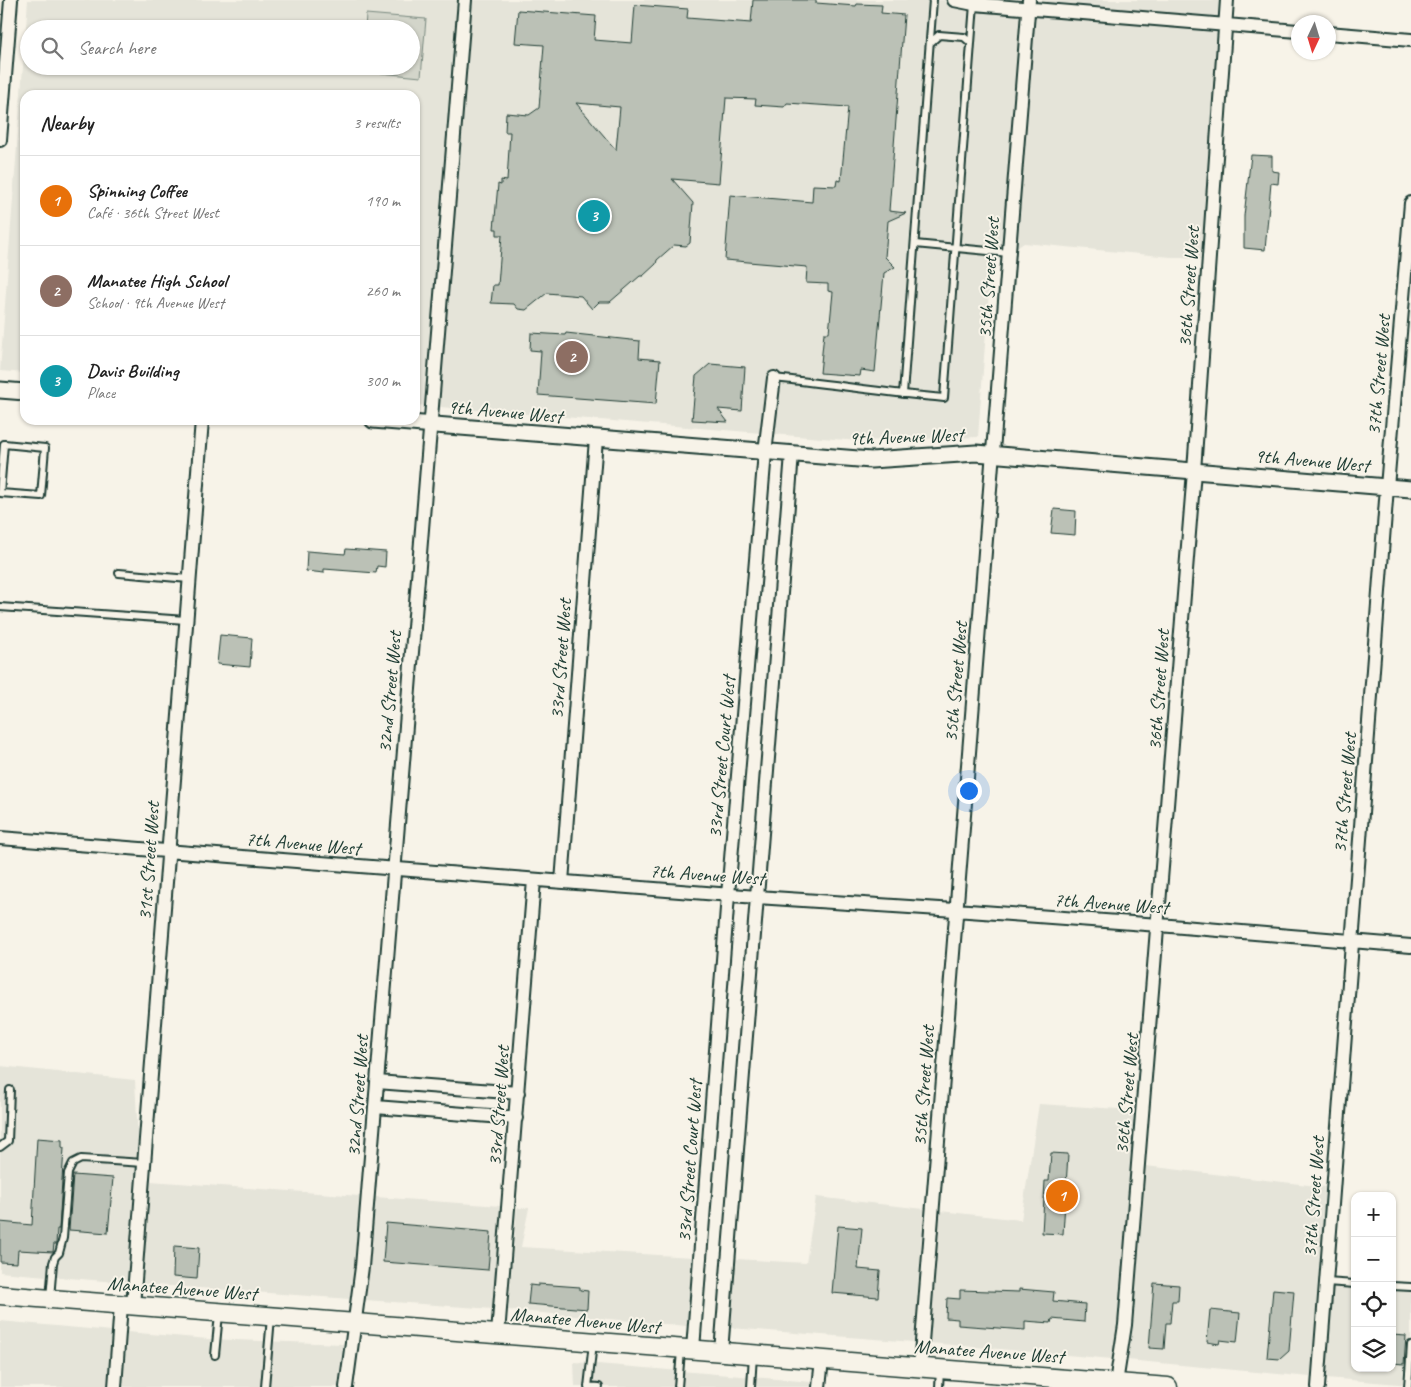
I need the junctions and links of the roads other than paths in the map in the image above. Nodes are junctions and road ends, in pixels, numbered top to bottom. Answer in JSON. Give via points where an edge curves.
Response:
{"nodes":[{"id":1,"x":11,"y":0,"type":"edge"},
{"id":2,"x":465,"y":0,"type":"edge"},
{"id":3,"x":933,"y":0,"type":"edge"},
{"id":4,"x":954,"y":0,"type":"edge"},
{"id":5,"x":1227,"y":0,"type":"edge"},
{"id":6,"x":974,"y":4,"type":"junction"},
{"id":7,"x":1028,"y":4,"type":"edge"},
{"id":8,"x":1225,"y":25,"type":"junction"},
{"id":9,"x":1291,"y":30,"type":"edge"},
{"id":10,"x":1336,"y":35,"type":"edge"},
{"id":11,"x":1411,"y":40,"type":"edge"},
{"id":12,"x":971,"y":43,"type":"junction"},
{"id":13,"x":930,"y":44,"type":"junction"},
{"id":14,"x":0,"y":140,"type":"edge"},
{"id":15,"x":1411,"y":203,"type":"edge"},
{"id":16,"x":915,"y":244,"type":"junction"},
{"id":17,"x":955,"y":248,"type":"junction"},
{"id":18,"x":1009,"y":252,"type":"junction"},
{"id":19,"x":774,"y":378,"type":"joint"},
{"id":20,"x":0,"y":390,"type":"edge"},
{"id":21,"x":20,"y":392,"type":"edge"},
{"id":22,"x":903,"y":394,"type":"junction"},
{"id":23,"x":420,"y":424,"type":"edge"},
{"id":24,"x":202,"y":425,"type":"edge"},
{"id":25,"x":430,"y":425,"type":"junction"},
{"id":26,"x":596,"y":438,"type":"junction"},
{"id":27,"x":765,"y":452,"type":"junction"},
{"id":28,"x":792,"y":454,"type":"junction"},
{"id":29,"x":993,"y":454,"type":"junction"},
{"id":30,"x":1194,"y":471,"type":"junction"},
{"id":31,"x":1387,"y":487,"type":"junction"},
{"id":32,"x":1411,"y":489,"type":"edge"},
{"id":33,"x":0,"y":493,"type":"edge"},
{"id":34,"x":119,"y":573,"type":"dead end"},
{"id":35,"x":189,"y":579,"type":"junction"},
{"id":36,"x":0,"y":607,"type":"edge"},
{"id":37,"x":186,"y":620,"type":"junction"},
{"id":38,"x":0,"y":838,"type":"edge"},
{"id":39,"x":168,"y":850,"type":"junction"},
{"id":40,"x":394,"y":869,"type":"junction"},
{"id":41,"x":534,"y":880,"type":"junction"},
{"id":42,"x":562,"y":882,"type":"junction"},
{"id":43,"x":728,"y":895,"type":"junction"},
{"id":44,"x":757,"y":898,"type":"junction"},
{"id":45,"x":955,"y":910,"type":"junction"},
{"id":46,"x":1159,"y":925,"type":"junction"},
{"id":47,"x":1352,"y":941,"type":"junction"},
{"id":48,"x":1411,"y":946,"type":"edge"},
{"id":49,"x":377,"y":1082,"type":"junction"},
{"id":50,"x":10,"y":1090,"type":"dead end"},
{"id":51,"x":518,"y":1093,"type":"junction"},
{"id":52,"x":375,"y":1107,"type":"junction"},
{"id":53,"x":516,"y":1118,"type":"junction"},
{"id":54,"x":0,"y":1147,"type":"edge"},
{"id":55,"x":144,"y":1163,"type":"junction"},
{"id":56,"x":1326,"y":1282,"type":"junction"},
{"id":57,"x":1351,"y":1284,"type":"edge"},
{"id":58,"x":1396,"y":1286,"type":"edge"},
{"id":59,"x":1411,"y":1287,"type":"edge"},
{"id":60,"x":0,"y":1295,"type":"edge"},
{"id":61,"x":50,"y":1299,"type":"junction"},
{"id":62,"x":127,"y":1305,"type":"junction"},
{"id":63,"x":219,"y":1312,"type":"junction"},
{"id":64,"x":271,"y":1316,"type":"junction"},
{"id":65,"x":354,"y":1323,"type":"junction"},
{"id":66,"x":498,"y":1334,"type":"junction"},
{"id":67,"x":593,"y":1341,"type":"junction"},
{"id":68,"x":1411,"y":1345,"type":"edge"},
{"id":69,"x":687,"y":1349,"type":"junction"},
{"id":70,"x":721,"y":1352,"type":"junction"},
{"id":71,"x":215,"y":1354,"type":"dead end"},
{"id":72,"x":753,"y":1354,"type":"junction"},
{"id":73,"x":822,"y":1360,"type":"junction"},
{"id":74,"x":920,"y":1367,"type":"junction"},
{"id":75,"x":940,"y":1369,"type":"junction"},
{"id":76,"x":1045,"y":1382,"type":"edge"},
{"id":77,"x":1116,"y":1383,"type":"junction"},
{"id":78,"x":115,"y":1387,"type":"edge"},
{"id":79,"x":265,"y":1387,"type":"edge"},
{"id":80,"x":346,"y":1387,"type":"edge"},
{"id":81,"x":588,"y":1387,"type":"edge"},
{"id":82,"x":599,"y":1387,"type":"edge"},
{"id":83,"x":678,"y":1387,"type":"edge"},
{"id":84,"x":751,"y":1387,"type":"edge"},
{"id":85,"x":819,"y":1387,"type":"edge"},
{"id":86,"x":939,"y":1387,"type":"edge"},
{"id":87,"x":1168,"y":1387,"type":"edge"},
{"id":88,"x":1318,"y":1387,"type":"edge"},
{"id":89,"x":1408,"y":1387,"type":"edge"}],
"edges":[{"from":1,"to":14,"type":"street"},
{"from":2,"to":25,"type":"street","name":"32nd Street West"},
{"from":3,"to":13,"type":"lane"},
{"from":4,"to":6,"type":"street"},
{"from":5,"to":8,"type":"street","name":"36th Street West"},
{"from":6,"to":7,"type":"street"},
{"from":6,"to":12,"type":"lane"},
{"from":7,"to":8,"type":"street"},
{"from":7,"to":18,"type":"street","name":"35th Street West"},
{"from":8,"to":9,"type":"street"},
{"from":8,"to":30,"type":"street","name":"36th Street West"},
{"from":10,"to":11,"type":"street"},
{"from":12,"to":13,"type":"lane","via":[[964,37],[939,35]]},
{"from":12,"to":17,"type":"lane"},
{"from":13,"to":16,"type":"lane"},
{"from":15,"to":31,"type":"street","name":"37th Street West"},
{"from":16,"to":17,"type":"lane"},
{"from":16,"to":22,"type":"lane"},
{"from":17,"to":18,"type":"lane"},
{"from":17,"to":22,"type":"lane","via":[[944,398]]},
{"from":18,"to":29,"type":"street","name":"35th Street West"},
{"from":19,"to":22,"type":"lane"},
{"from":19,"to":27,"type":"street","name":"33rd Street Court West"},
{"from":20,"to":21,"type":"street"},
{"from":23,"to":25,"type":"street","name":"9th Avenue West"},
{"from":24,"to":35,"type":"street","name":"31st Street West"},
{"from":25,"to":26,"type":"street","name":"9th Avenue West"},
{"from":25,"to":40,"type":"street","name":"32nd Street West"},
{"from":26,"to":27,"type":"street","name":"9th Avenue West"},
{"from":26,"to":42,"type":"street","name":"33rd Street West"},
{"from":27,"to":28,"type":"street","name":"9th Avenue West"},
{"from":27,"to":43,"type":"street","name":"33rd Street Court West"},
{"from":28,"to":29,"type":"street","name":"9th Avenue West","via":[[871,460]]},
{"from":28,"to":44,"type":"street"},
{"from":29,"to":30,"type":"street","name":"9th Avenue West"},
{"from":29,"to":45,"type":"street","name":"35th Street West"},
{"from":30,"to":31,"type":"street","name":"9th Avenue West"},
{"from":30,"to":46,"type":"street","name":"36th Street West"},
{"from":31,"to":32,"type":"street","name":"9th Avenue West"},
{"from":31,"to":47,"type":"street","name":"37th Street West"},
{"from":33,"to":33,"type":"lane","via":[[41,496],[45,448],[4,444]]},
{"from":34,"to":35,"type":"lane"},
{"from":35,"to":37,"type":"street","name":"31st Street West"},
{"from":36,"to":37,"type":"lane"},
{"from":37,"to":39,"type":"street","name":"31st Street West"},
{"from":38,"to":39,"type":"street","name":"7th Avenue West"},
{"from":39,"to":40,"type":"street","name":"7th Avenue West"},
{"from":39,"to":55,"type":"street","name":"31st Street West"},
{"from":40,"to":41,"type":"street","name":"7th Avenue West"},
{"from":40,"to":49,"type":"street","name":"32nd Street West"},
{"from":41,"to":42,"type":"street","name":"7th Avenue West"},
{"from":41,"to":51,"type":"street","name":"33rd Street West"},
{"from":42,"to":43,"type":"street","name":"7th Avenue West"},
{"from":43,"to":44,"type":"street","name":"7th Avenue West"},
{"from":43,"to":69,"type":"street","name":"33rd Street Court West"},
{"from":44,"to":45,"type":"street","name":"7th Avenue West"},
{"from":44,"to":70,"type":"street"},
{"from":45,"to":46,"type":"street","name":"7th Avenue West"},
{"from":45,"to":74,"type":"street","name":"35th Street West"},
{"from":46,"to":47,"type":"street","name":"7th Avenue West"},
{"from":46,"to":77,"type":"street","name":"36th Street West","via":[[1125,1325]]},
{"from":47,"to":48,"type":"street","name":"7th Avenue West"},
{"from":47,"to":56,"type":"street","name":"37th Street West"},
{"from":49,"to":51,"type":"street"},
{"from":49,"to":52,"type":"street","name":"32nd Street West"},
{"from":50,"to":54,"type":"lane","via":[[8,1141]]},
{"from":51,"to":53,"type":"street","name":"33rd Street West"},
{"from":52,"to":53,"type":"street"},
{"from":52,"to":65,"type":"street","name":"32nd Street West"},
{"from":53,"to":66,"type":"street","name":"33rd Street West"},
{"from":55,"to":61,"type":"lane","via":[[81,1159],[73,1163],[68,1173],[61,1247],[53,1263]]},
{"from":55,"to":62,"type":"street","name":"31st Street West"},
{"from":56,"to":57,"type":"lane"},
{"from":56,"to":88,"type":"street","name":"37th Street West"},
{"from":58,"to":59,"type":"lane"},
{"from":60,"to":61,"type":"main road","name":"Manatee Avenue West"},
{"from":61,"to":62,"type":"main road","name":"Manatee Avenue West"},
{"from":62,"to":63,"type":"main road","name":"Manatee Avenue West"},
{"from":62,"to":78,"type":"street","name":"31st Street West"},
{"from":63,"to":64,"type":"main road","name":"Manatee Avenue West"},
{"from":63,"to":71,"type":"lane"},
{"from":64,"to":65,"type":"main road","name":"Manatee Avenue West"},
{"from":64,"to":79,"type":"lane"},
{"from":65,"to":66,"type":"main road","name":"Manatee Avenue West"},
{"from":65,"to":80,"type":"street","name":"32nd Street West"},
{"from":66,"to":67,"type":"main road","name":"Manatee Avenue West"},
{"from":67,"to":69,"type":"main road","name":"Manatee Avenue West"},
{"from":67,"to":81,"type":"lane"},
{"from":68,"to":89,"type":"lane"},
{"from":69,"to":70,"type":"main road","name":"Manatee Avenue West"},
{"from":69,"to":83,"type":"lane"},
{"from":70,"to":72,"type":"main road","name":"Manatee Avenue West"},
{"from":72,"to":73,"type":"main road","name":"Manatee Avenue West"},
{"from":72,"to":84,"type":"lane"},
{"from":73,"to":74,"type":"main road","name":"Manatee Avenue West"},
{"from":73,"to":85,"type":"street"},
{"from":74,"to":75,"type":"main road","name":"Manatee Avenue West"},
{"from":75,"to":76,"type":"main road","name":"Manatee Avenue West"},
{"from":75,"to":86,"type":"lane"},
{"from":76,"to":77,"type":"main road","name":"Manatee Avenue West"},
{"from":77,"to":87,"type":"main road","name":"Manatee Avenue West"},
{"from":81,"to":82,"type":"lane"}]}
